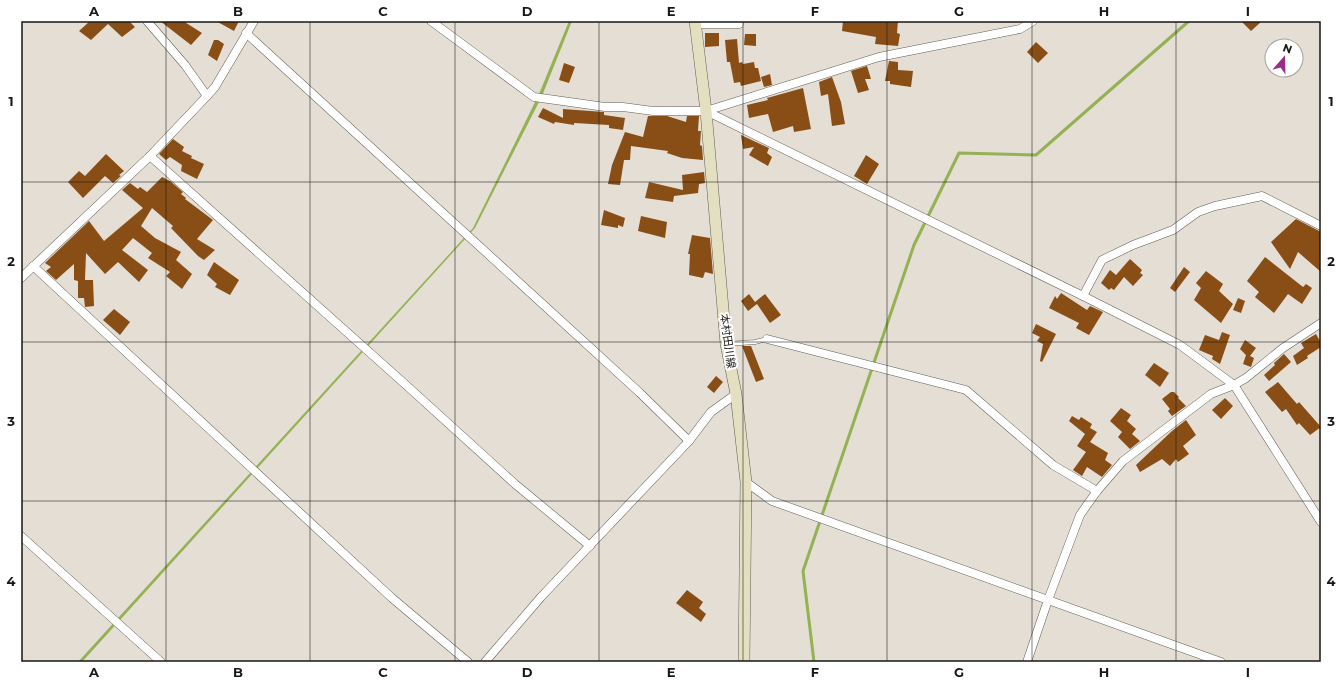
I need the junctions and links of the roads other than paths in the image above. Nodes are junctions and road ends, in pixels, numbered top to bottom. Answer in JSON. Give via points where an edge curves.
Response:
{"nodes":[{"id":1,"x":147,"y":21,"type":"edge"},
{"id":2,"x":254,"y":21,"type":"edge"},
{"id":3,"x":431,"y":21,"type":"edge"},
{"id":4,"x":1033,"y":21,"type":"edge"},
{"id":5,"x":695,"y":22,"type":"edge"},
{"id":6,"x":439,"y":24,"type":"edge"},
{"id":7,"x":739,"y":24,"type":"dead end"},
{"id":8,"x":246,"y":33,"type":"junction"},
{"id":9,"x":207,"y":96,"type":"junction"},
{"id":10,"x":706,"y":111,"type":"junction"},
{"id":11,"x":150,"y":156,"type":"junction"},
{"id":12,"x":1321,"y":226,"type":"edge"},
{"id":13,"x":33,"y":266,"type":"junction"},
{"id":14,"x":21,"y":278,"type":"edge"},
{"id":15,"x":1083,"y":296,"type":"junction"},
{"id":16,"x":1321,"y":323,"type":"edge"},
{"id":17,"x":767,"y":339,"type":"joint"},
{"id":18,"x":726,"y":344,"type":"junction"},
{"id":19,"x":1234,"y":385,"type":"junction"},
{"id":20,"x":736,"y":394,"type":"junction"},
{"id":21,"x":689,"y":441,"type":"junction"},
{"id":22,"x":746,"y":482,"type":"junction"},
{"id":23,"x":1097,"y":491,"type":"junction"},
{"id":24,"x":1321,"y":522,"type":"edge"},
{"id":25,"x":21,"y":536,"type":"edge"},
{"id":26,"x":590,"y":546,"type":"junction"},
{"id":27,"x":1048,"y":600,"type":"junction"},
{"id":28,"x":162,"y":662,"type":"edge"},
{"id":29,"x":468,"y":662,"type":"edge"},
{"id":30,"x":485,"y":662,"type":"edge"},
{"id":31,"x":744,"y":662,"type":"edge"},
{"id":32,"x":1027,"y":662,"type":"edge"},
{"id":33,"x":1221,"y":662,"type":"edge"}],
"edges":[{"from":1,"to":9,"type":"street","via":[[185,65]]},
{"from":2,"to":8,"type":"street"},
{"from":3,"to":6,"type":"street"},
{"from":4,"to":10,"type":"street","via":[[1020,29],[879,58]]},
{"from":5,"to":7,"type":"street"},
{"from":5,"to":10,"type":"main road","name":"本村田川線"},
{"from":6,"to":10,"type":"street","via":[[534,97],[653,111]]},
{"from":8,"to":9,"type":"street","via":[[215,87]]},
{"from":8,"to":21,"type":"street","via":[[640,393]]},
{"from":9,"to":11,"type":"street"},
{"from":10,"to":15,"type":"street"},
{"from":10,"to":18,"type":"main road","name":"本村田川線"},
{"from":11,"to":13,"type":"street"},
{"from":11,"to":26,"type":"street","via":[[515,484]]},
{"from":12,"to":15,"type":"street","via":[[1262,196],[1215,206],[1198,212],[1169,232],[1102,260]]},
{"from":13,"to":14,"type":"street"},
{"from":13,"to":29,"type":"street","via":[[392,598]]},
{"from":15,"to":19,"type":"street","via":[[1180,345]]},
{"from":16,"to":19,"type":"street"},
{"from":17,"to":18,"type":"lane"},
{"from":17,"to":23,"type":"street","via":[[966,390],[1053,465]]},
{"from":18,"to":20,"type":"main road","name":"本村田川線"},
{"from":19,"to":23,"type":"street","via":[[1211,394],[1122,461]]},
{"from":19,"to":24,"type":"street"},
{"from":20,"to":21,"type":"street","via":[[711,412]]},
{"from":20,"to":22,"type":"main road","name":"本村田川線"},
{"from":21,"to":26,"type":"street"},
{"from":22,"to":27,"type":"street","via":[[772,502]]},
{"from":22,"to":31,"type":"main road","name":"本村田川線"},
{"from":23,"to":27,"type":"street","via":[[1080,515]]},
{"from":25,"to":28,"type":"street"},
{"from":26,"to":30,"type":"street","via":[[541,597]]},
{"from":27,"to":32,"type":"street"},
{"from":27,"to":33,"type":"street"}]}
